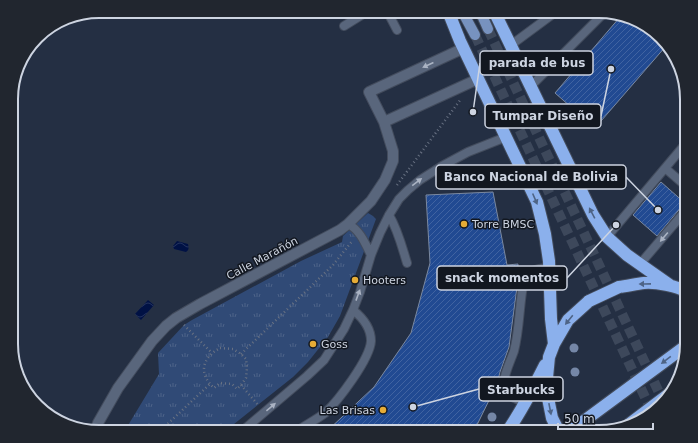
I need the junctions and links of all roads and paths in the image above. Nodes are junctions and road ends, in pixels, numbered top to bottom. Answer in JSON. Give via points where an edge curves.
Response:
{"nodes":[{"id":1,"x":357,"y":18,"type":"edge"},
{"id":2,"x":391,"y":18,"type":"edge"},
{"id":3,"x":451,"y":18,"type":"edge"},
{"id":4,"x":466,"y":18,"type":"edge"},
{"id":5,"x":483,"y":18,"type":"edge"},
{"id":6,"x":498,"y":18,"type":"edge"},
{"id":7,"x":548,"y":18,"type":"edge"},
{"id":8,"x":599,"y":18,"type":"edge"},
{"id":9,"x":344,"y":26,"type":"dead end"},
{"id":10,"x":488,"y":29,"type":"tunnel mouth"},
{"id":11,"x":397,"y":30,"type":"dead end"},
{"id":12,"x":475,"y":35,"type":"tunnel mouth"},
{"id":13,"x":511,"y":45,"type":"junction"},
{"id":14,"x":464,"y":48,"type":"junction"},
{"id":15,"x":478,"y":79,"type":"junction"},
{"id":16,"x":531,"y":86,"type":"junction"},
{"id":17,"x":384,"y":122,"type":"junction"},
{"id":18,"x":506,"y":136,"type":"junction"},
{"id":19,"x":680,"y":152,"type":"edge"},
{"id":20,"x":665,"y":168,"type":"junction"},
{"id":21,"x":680,"y":181,"type":"edge"},
{"id":22,"x":389,"y":215,"type":"junction"},
{"id":23,"x":680,"y":217,"type":"edge"},
{"id":24,"x":348,"y":224,"type":"junction"},
{"id":25,"x":607,"y":237,"type":"junction"},
{"id":26,"x":371,"y":255,"type":"junction"},
{"id":27,"x":407,"y":263,"type":"dead end"},
{"id":28,"x":640,"y":264,"type":"junction"},
{"id":29,"x":549,"y":267,"type":"junction"},
{"id":30,"x":680,"y":288,"type":"edge"},
{"id":31,"x":680,"y":289,"type":"edge"},
{"id":32,"x":353,"y":310,"type":"junction"},
{"id":33,"x":176,"y":318,"type":"junction"},
{"id":34,"x":554,"y":344,"type":"junction"},
{"id":35,"x":680,"y":350,"type":"edge"},
{"id":36,"x":212,"y":353,"type":"junction"},
{"id":37,"x":549,"y":357,"type":"junction"},
{"id":38,"x":210,"y":384,"type":"junction"},
{"id":39,"x":241,"y":385,"type":"junction"},
{"id":40,"x":526,"y":403,"type":"junction"},
{"id":41,"x":265,"y":412,"type":"junction"},
{"id":42,"x":97,"y":425,"type":"edge"},
{"id":43,"x":166,"y":425,"type":"edge"},
{"id":44,"x":249,"y":425,"type":"edge"},
{"id":45,"x":306,"y":425,"type":"edge"},
{"id":46,"x":512,"y":425,"type":"edge"},
{"id":47,"x":556,"y":425,"type":"edge"},
{"id":48,"x":578,"y":425,"type":"edge"}],
"edges":[{"from":1,"to":9,"type":"lane"},
{"from":2,"to":11,"type":"lane"},
{"from":3,"to":14,"type":"highway"},
{"from":4,"to":12,"type":"main road"},
{"from":5,"to":10,"type":"main road"},
{"from":6,"to":13,"type":"highway"},
{"from":7,"to":13,"type":"lane"},
{"from":8,"to":16,"type":"lane"},
{"from":13,"to":16,"type":"highway"},
{"from":14,"to":15,"type":"highway"},
{"from":14,"to":17,"type":"street","name":"Calle Marañón","one_way":true,"via":[[369,92]]},
{"from":15,"to":17,"type":"street"},
{"from":15,"to":18,"type":"highway"},
{"from":25,"to":16,"type":"highway","one_way":true,"via":[[593,215]]},
{"from":17,"to":24,"type":"street","name":"Calle Marañón","via":[[393,151],[393,162],[371,201]]},
{"from":22,"to":18,"type":"lane","one_way":true,"via":[[399,200],[420,180],[468,152]]},
{"from":18,"to":29,"type":"highway","one_way":true,"via":[[536,202],[545,234]]},
{"from":19,"to":20,"type":"lane"},
{"from":20,"to":21,"type":"lane"},
{"from":20,"to":25,"type":"lane"},
{"from":22,"to":26,"type":"lane"},
{"from":22,"to":27,"type":"lane"},
{"from":23,"to":28,"type":"lane","one_way":true},
{"from":24,"to":26,"type":"lane","via":[[359,232]]},
{"from":24,"to":33,"type":"street","name":"Calle Marañón"},
{"from":25,"to":28,"type":"highway"},
{"from":32,"to":26,"type":"lane","one_way":true},
{"from":28,"to":30,"type":"highway"},
{"from":29,"to":34,"type":"highway"},
{"from":29,"to":40,"type":"lane","via":[[531,271],[524,280],[516,343],[504,379],[504,387],[510,396]]},
{"from":31,"to":34,"type":"highway","one_way":true,"bridge":true,"via":[[645,283],[619,287],[589,301],[568,320]]},
{"from":41,"to":32,"type":"lane","one_way":true,"via":[[324,360]]},
{"from":32,"to":45,"type":"lane","via":[[361,316],[369,330],[371,342],[368,353],[342,394],[324,413]]},
{"from":33,"to":36,"type":"path"},
{"from":33,"to":42,"type":"street","name":"Calle Marañón","via":[[152,341],[118,388]]},
{"from":34,"to":37,"type":"highway"},
{"from":35,"to":48,"type":"highway","one_way":true,"bridge":true},
{"from":36,"to":38,"type":"path","via":[[204,364],[204,374]]},
{"from":36,"to":39,"type":"path","via":[[220,348],[233,349],[246,359],[246,378]]},
{"from":37,"to":40,"type":"highway"},
{"from":37,"to":47,"type":"highway","one_way":true,"via":[[546,388]]},
{"from":38,"to":39,"type":"path","via":[[214,388],[220,383],[232,384],[236,389]]},
{"from":38,"to":43,"type":"path"},
{"from":39,"to":41,"type":"path"},
{"from":40,"to":46,"type":"highway"},
{"from":41,"to":44,"type":"lane"}]}
